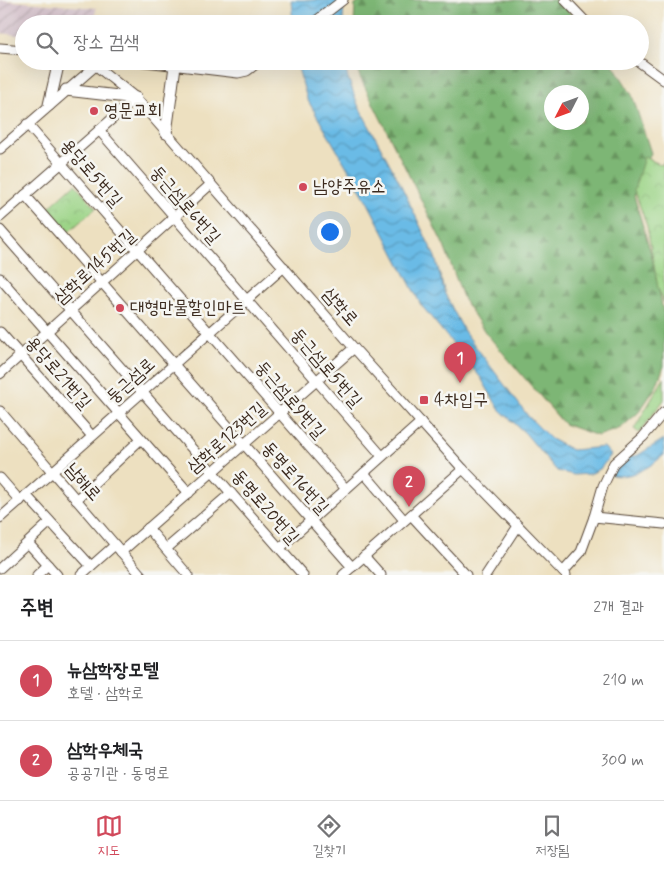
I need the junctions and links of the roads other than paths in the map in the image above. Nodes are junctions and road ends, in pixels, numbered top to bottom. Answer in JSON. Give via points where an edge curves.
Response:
{"nodes":[{"id":1,"x":343,"y":0,"type":"edge"},
{"id":2,"x":565,"y":0,"type":"edge"},
{"id":3,"x":324,"y":15,"type":"edge"},
{"id":4,"x":579,"y":15,"type":"edge"},
{"id":5,"x":0,"y":48,"type":"edge"},
{"id":6,"x":15,"y":49,"type":"edge"},
{"id":7,"x":649,"y":69,"type":"edge"},
{"id":8,"x":57,"y":70,"type":"edge"},
{"id":9,"x":87,"y":70,"type":"edge"},
{"id":10,"x":104,"y":70,"type":"edge"},
{"id":11,"x":174,"y":70,"type":"edge"},
{"id":12,"x":211,"y":70,"type":"edge"},
{"id":13,"x":248,"y":70,"type":"edge"},
{"id":14,"x":664,"y":80,"type":"edge"},
{"id":15,"x":66,"y":90,"type":"junction"},
{"id":16,"x":136,"y":98,"type":"junction"},
{"id":17,"x":50,"y":105,"type":"junction"},
{"id":18,"x":27,"y":124,"type":"junction"},
{"id":19,"x":99,"y":130,"type":"junction"},
{"id":20,"x":166,"y":132,"type":"junction"},
{"id":21,"x":0,"y":148,"type":"edge"},
{"id":22,"x":61,"y":163,"type":"junction"},
{"id":23,"x":211,"y":184,"type":"junction"},
{"id":24,"x":25,"y":195,"type":"junction"},
{"id":25,"x":0,"y":217,"type":"edge"},
{"id":26,"x":175,"y":217,"type":"junction"},
{"id":27,"x":0,"y":230,"type":"edge"},
{"id":28,"x":138,"y":250,"type":"junction"},
{"id":29,"x":284,"y":267,"type":"junction"},
{"id":30,"x":0,"y":278,"type":"edge"},
{"id":31,"x":101,"y":283,"type":"junction"},
{"id":32,"x":246,"y":300,"type":"junction"},
{"id":33,"x":71,"y":310,"type":"junction"},
{"id":34,"x":0,"y":332,"type":"edge"},
{"id":35,"x":47,"y":332,"type":"junction"},
{"id":36,"x":210,"y":332,"type":"junction"},
{"id":37,"x":354,"y":348,"type":"junction"},
{"id":38,"x":21,"y":355,"type":"junction"},
{"id":39,"x":173,"y":365,"type":"junction"},
{"id":40,"x":0,"y":374,"type":"edge"},
{"id":41,"x":316,"y":381,"type":"junction"},
{"id":42,"x":142,"y":392,"type":"junction"},
{"id":43,"x":0,"y":411,"type":"edge"},
{"id":44,"x":664,"y":412,"type":"edge"},
{"id":45,"x":119,"y":413,"type":"junction"},
{"id":46,"x":280,"y":413,"type":"junction"},
{"id":47,"x":421,"y":422,"type":"junction"},
{"id":48,"x":92,"y":436,"type":"junction"},
{"id":49,"x":141,"y":439,"type":"junction"},
{"id":50,"x":244,"y":444,"type":"junction"},
{"id":51,"x":382,"y":456,"type":"junction"},
{"id":52,"x":463,"y":469,"type":"junction"},
{"id":53,"x":52,"y":472,"type":"junction"},
{"id":54,"x":212,"y":472,"type":"junction"},
{"id":55,"x":364,"y":473,"type":"junction"},
{"id":56,"x":0,"y":478,"type":"edge"},
{"id":57,"x":346,"y":489,"type":"junction"},
{"id":58,"x":231,"y":492,"type":"junction"},
{"id":59,"x":189,"y":493,"type":"junction"},
{"id":60,"x":23,"y":498,"type":"junction"},
{"id":61,"x":76,"y":500,"type":"junction"},
{"id":62,"x":408,"y":517,"type":"junction"},
{"id":63,"x":594,"y":517,"type":"junction"},
{"id":64,"x":0,"y":518,"type":"edge"},
{"id":65,"x":311,"y":520,"type":"junction"},
{"id":66,"x":50,"y":522,"type":"junction"},
{"id":67,"x":664,"y":524,"type":"edge"},
{"id":68,"x":518,"y":526,"type":"junction"},
{"id":69,"x":148,"y":528,"type":"junction"},
{"id":70,"x":28,"y":543,"type":"junction"},
{"id":71,"x":118,"y":548,"type":"junction"},
{"id":72,"x":280,"y":548,"type":"junction"},
{"id":73,"x":166,"y":550,"type":"junction"},
{"id":74,"x":364,"y":556,"type":"junction"},
{"id":75,"x":48,"y":565,"type":"junction"},
{"id":76,"x":91,"y":566,"type":"junction"},
{"id":77,"x":352,"y":567,"type":"junction"},
{"id":78,"x":0,"y":568,"type":"edge"},
{"id":79,"x":135,"y":573,"type":"edge"},
{"id":80,"x":298,"y":573,"type":"edge"},
{"id":81,"x":187,"y":574,"type":"edge"},
{"id":82,"x":564,"y":574,"type":"edge"},
{"id":83,"x":37,"y":575,"type":"edge"},
{"id":84,"x":57,"y":575,"type":"edge"},
{"id":85,"x":81,"y":575,"type":"edge"},
{"id":86,"x":343,"y":575,"type":"edge"},
{"id":87,"x":381,"y":575,"type":"edge"},
{"id":88,"x":466,"y":575,"type":"edge"},
{"id":89,"x":486,"y":575,"type":"edge"}],
"edges":[{"from":1,"to":3,"type":"street"},
{"from":2,"to":4,"type":"street"},
{"from":5,"to":6,"type":"street"},
{"from":7,"to":14,"type":"street"},
{"from":8,"to":17,"type":"main road"},
{"from":9,"to":15,"type":"street"},
{"from":10,"to":16,"type":"street","name":"삼학로"},
{"from":11,"to":20,"type":"main road"},
{"from":12,"to":13,"type":"street","via":[[238,73]]},
{"from":15,"to":16,"type":"main road"},
{"from":15,"to":17,"type":"street"},
{"from":16,"to":19,"type":"street"},
{"from":16,"to":20,"type":"street","name":"삼학로"},
{"from":17,"to":18,"type":"street"},
{"from":18,"to":21,"type":"street"},
{"from":18,"to":22,"type":"street","name":"용당로5번길"},
{"from":19,"to":22,"type":"street"},
{"from":19,"to":26,"type":"street","name":"둥근섬로6번길"},
{"from":20,"to":23,"type":"street","name":"삼학로"},
{"from":22,"to":24,"type":"street"},
{"from":22,"to":28,"type":"street","name":"용당로5번길"},
{"from":23,"to":26,"type":"street","name":"삼학로145번길"},
{"from":23,"to":29,"type":"street","name":"삼학로"},
{"from":24,"to":25,"type":"street"},
{"from":24,"to":31,"type":"street","name":"동명로16번길"},
{"from":26,"to":28,"type":"street","name":"삼학로145번길"},
{"from":26,"to":32,"type":"street","name":"둥근섬로6번길"},
{"from":27,"to":33,"type":"street","name":"동명로20번길"},
{"from":28,"to":31,"type":"street","name":"삼학로145번길"},
{"from":28,"to":36,"type":"street","name":"용당로5번길"},
{"from":29,"to":32,"type":"street","name":"둥근섬로"},
{"from":29,"to":37,"type":"street","name":"삼학로"},
{"from":30,"to":35,"type":"street"},
{"from":31,"to":33,"type":"street","name":"삼학로145번길"},
{"from":31,"to":39,"type":"street","name":"동명로16번길"},
{"from":32,"to":36,"type":"street","name":"둥근섬로"},
{"from":32,"to":41,"type":"street","name":"둥근섬로5번길"},
{"from":33,"to":35,"type":"street","name":"삼학로145번길"},
{"from":33,"to":42,"type":"street","name":"동명로20번길"},
{"from":34,"to":38,"type":"street","name":"용당로21번길"},
{"from":35,"to":38,"type":"street","name":"삼학로145번길"},
{"from":35,"to":45,"type":"street"},
{"from":36,"to":39,"type":"street","name":"둥근섬로"},
{"from":36,"to":46,"type":"street","name":"둥근섬로9번길"},
{"from":37,"to":41,"type":"street","name":"삼학로123번길"},
{"from":37,"to":47,"type":"street","name":"삼학로"},
{"from":38,"to":40,"type":"street","name":"삼학로145번길"},
{"from":38,"to":48,"type":"street","name":"용당로21번길"},
{"from":39,"to":42,"type":"street","name":"둥근섬로"},
{"from":39,"to":50,"type":"street","name":"동명로16번길"},
{"from":41,"to":46,"type":"street","name":"삼학로123번길"},
{"from":41,"to":51,"type":"street","name":"둥근섬로5번길"},
{"from":42,"to":45,"type":"street","name":"둥근섬로"},
{"from":42,"to":54,"type":"street","name":"동명로20번길"},
{"from":43,"to":53,"type":"street","name":"남해로"},
{"from":44,"to":63,"type":"street","via":[[611,467]]},
{"from":45,"to":48,"type":"street","name":"둥근섬로"},
{"from":45,"to":49,"type":"street"},
{"from":46,"to":50,"type":"street","name":"삼학로123번길"},
{"from":46,"to":57,"type":"street","name":"둥근섬로9번길"},
{"from":47,"to":51,"type":"street"},
{"from":47,"to":52,"type":"street","name":"삼학로"},
{"from":48,"to":53,"type":"street","name":"둥근섬로"},
{"from":49,"to":59,"type":"street"},
{"from":49,"to":61,"type":"street"},
{"from":50,"to":54,"type":"street","name":"삼학로123번길"},
{"from":50,"to":65,"type":"street","name":"동명로16번길"},
{"from":51,"to":55,"type":"street"},
{"from":52,"to":62,"type":"street"},
{"from":52,"to":68,"type":"street","name":"삼학로"},
{"from":53,"to":60,"type":"street","name":"둥근섬로"},
{"from":53,"to":61,"type":"street","name":"남해로"},
{"from":54,"to":58,"type":"street","name":"동명로20번길"},
{"from":54,"to":59,"type":"street","name":"삼학로123번길"},
{"from":55,"to":57,"type":"street"},
{"from":55,"to":62,"type":"street"},
{"from":56,"to":60,"type":"street"},
{"from":57,"to":65,"type":"street"},
{"from":58,"to":72,"type":"street","name":"동명로20번길"},
{"from":58,"to":73,"type":"street"},
{"from":59,"to":69,"type":"street","name":"삼학로123번길"},
{"from":60,"to":64,"type":"street","name":"둥근섬로"},
{"from":60,"to":66,"type":"street"},
{"from":61,"to":71,"type":"street","name":"남해로"},
{"from":62,"to":74,"type":"street"},
{"from":62,"to":88,"type":"street"},
{"from":63,"to":67,"type":"street"},
{"from":63,"to":82,"type":"street","via":[[581,552]]},
{"from":65,"to":72,"type":"street"},
{"from":65,"to":77,"type":"street","name":"동명로16번길"},
{"from":66,"to":70,"type":"street"},
{"from":66,"to":76,"type":"street"},
{"from":68,"to":82,"type":"street","name":"삼학로"},
{"from":68,"to":89,"type":"street"},
{"from":69,"to":71,"type":"street","name":"삼학로123번길"},
{"from":69,"to":73,"type":"street"},
{"from":70,"to":75,"type":"street"},
{"from":70,"to":78,"type":"street"},
{"from":71,"to":76,"type":"street","name":"삼학로123번길"},
{"from":71,"to":79,"type":"street","name":"남해로"},
{"from":72,"to":80,"type":"street","name":"동명로20번길"},
{"from":73,"to":81,"type":"street"},
{"from":74,"to":77,"type":"street"},
{"from":74,"to":87,"type":"street"},
{"from":75,"to":83,"type":"street"},
{"from":75,"to":84,"type":"street"},
{"from":76,"to":85,"type":"street","name":"삼학로123번길"},
{"from":77,"to":86,"type":"street"}]}
